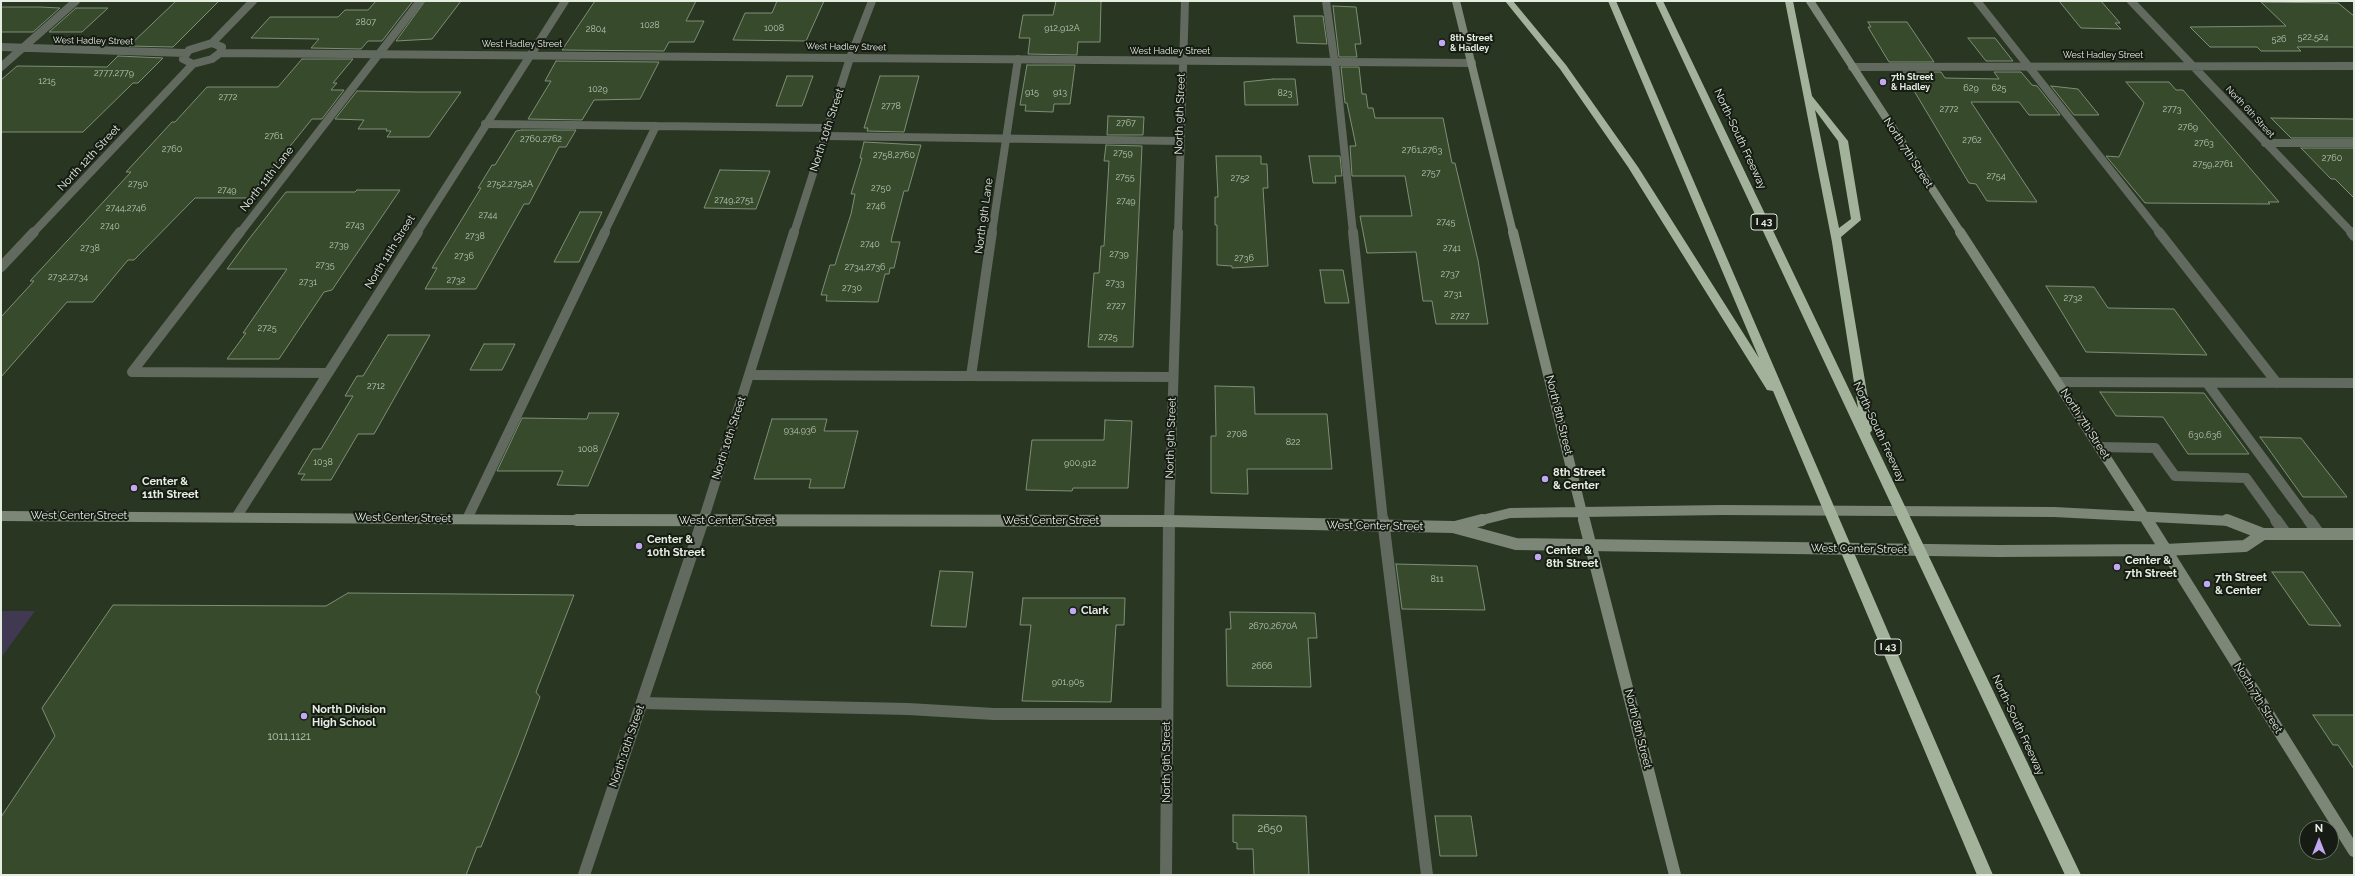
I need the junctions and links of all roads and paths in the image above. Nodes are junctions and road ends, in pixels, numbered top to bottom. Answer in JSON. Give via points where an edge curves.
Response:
{"nodes":[{"id":1,"x":76,"y":1,"type":"edge"},
{"id":2,"x":253,"y":1,"type":"edge"},
{"id":3,"x":420,"y":1,"type":"edge"},
{"id":4,"x":564,"y":1,"type":"edge"},
{"id":5,"x":872,"y":1,"type":"edge"},
{"id":6,"x":1185,"y":1,"type":"edge"},
{"id":7,"x":1326,"y":1,"type":"edge"},
{"id":8,"x":1456,"y":1,"type":"edge"},
{"id":9,"x":1509,"y":1,"type":"edge"},
{"id":10,"x":1612,"y":1,"type":"edge"},
{"id":11,"x":1659,"y":1,"type":"edge"},
{"id":12,"x":1790,"y":1,"type":"edge"},
{"id":13,"x":1810,"y":1,"type":"edge"},
{"id":14,"x":1977,"y":1,"type":"edge"},
{"id":15,"x":2131,"y":1,"type":"edge"},
{"id":16,"x":212,"y":44,"type":"junction"},
{"id":17,"x":1,"y":47,"type":"edge"},
{"id":18,"x":22,"y":48,"type":"junction"},
{"id":19,"x":185,"y":53,"type":"junction"},
{"id":20,"x":220,"y":53,"type":"junction"},
{"id":21,"x":378,"y":53,"type":"junction"},
{"id":22,"x":529,"y":54,"type":"junction"},
{"id":23,"x":850,"y":58,"type":"junction"},
{"id":24,"x":1018,"y":60,"type":"junction"},
{"id":25,"x":1182,"y":61,"type":"junction"},
{"id":26,"x":1335,"y":62,"type":"junction"},
{"id":27,"x":1472,"y":63,"type":"junction"},
{"id":28,"x":193,"y":64,"type":"junction"},
{"id":29,"x":2193,"y":65,"type":"junction"},
{"id":30,"x":2028,"y":66,"type":"junction"},
{"id":31,"x":2354,"y":66,"type":"edge"},
{"id":32,"x":1,"y":67,"type":"edge"},
{"id":33,"x":1852,"y":67,"type":"junction"},
{"id":34,"x":1809,"y":95,"type":"junction"},
{"id":35,"x":485,"y":124,"type":"junction"},
{"id":36,"x":656,"y":126,"type":"junction"},
{"id":37,"x":827,"y":132,"type":"junction"},
{"id":38,"x":1006,"y":138,"type":"junction"},
{"id":39,"x":1180,"y":141,"type":"junction"},
{"id":40,"x":2265,"y":143,"type":"junction"},
{"id":41,"x":2354,"y":143,"type":"edge"},
{"id":42,"x":1836,"y":236,"type":"junction"},
{"id":43,"x":2354,"y":236,"type":"edge"},
{"id":44,"x":1,"y":267,"type":"edge"},
{"id":45,"x":328,"y":373,"type":"junction"},
{"id":46,"x":750,"y":375,"type":"junction"},
{"id":47,"x":971,"y":376,"type":"junction"},
{"id":48,"x":1173,"y":377,"type":"junction"},
{"id":49,"x":2057,"y":382,"type":"junction"},
{"id":50,"x":2207,"y":383,"type":"junction"},
{"id":51,"x":2277,"y":383,"type":"junction"},
{"id":52,"x":2354,"y":383,"type":"edge"},
{"id":53,"x":1791,"y":420,"type":"junction"},
{"id":54,"x":1869,"y":442,"type":"junction"},
{"id":55,"x":2099,"y":446,"type":"junction"},
{"id":56,"x":1582,"y":512,"type":"junction"},
{"id":57,"x":1,"y":516,"type":"edge"},
{"id":58,"x":237,"y":516,"type":"junction"},
{"id":59,"x":2144,"y":516,"type":"junction"},
{"id":60,"x":467,"y":518,"type":"junction"},
{"id":61,"x":703,"y":521,"type":"junction"},
{"id":62,"x":1169,"y":521,"type":"junction"},
{"id":63,"x":1384,"y":526,"type":"junction"},
{"id":64,"x":1453,"y":527,"type":"junction"},
{"id":65,"x":2263,"y":534,"type":"junction"},
{"id":66,"x":2286,"y":534,"type":"junction"},
{"id":67,"x":2319,"y":534,"type":"junction"},
{"id":68,"x":2354,"y":534,"type":"edge"},
{"id":69,"x":1591,"y":545,"type":"junction"},
{"id":70,"x":2165,"y":550,"type":"junction"},
{"id":71,"x":642,"y":703,"type":"junction"},
{"id":72,"x":1167,"y":714,"type":"junction"},
{"id":73,"x":2354,"y":851,"type":"edge"},
{"id":74,"x":584,"y":875,"type":"edge"},
{"id":75,"x":1166,"y":875,"type":"edge"},
{"id":76,"x":1427,"y":875,"type":"edge"},
{"id":77,"x":1675,"y":875,"type":"edge"},
{"id":78,"x":1985,"y":875,"type":"edge"},
{"id":79,"x":2073,"y":875,"type":"edge"}],
"edges":[{"from":1,"to":18,"type":"street"},
{"from":2,"to":16,"type":"street"},
{"from":3,"to":21,"type":"street","name":"North 11th Lane"},
{"from":4,"to":22,"type":"street","name":"North 11th Street"},
{"from":5,"to":23,"type":"street","name":"North 10th Street"},
{"from":6,"to":25,"type":"street","name":"North 9th Street"},
{"from":7,"to":26,"type":"street"},
{"from":8,"to":27,"type":"street","name":"North 8th Street"},
{"from":9,"to":53,"type":"highway","via":[[1563,68],[1634,167]]},
{"from":10,"to":53,"type":"highway","number":"I 43"},
{"from":11,"to":54,"type":"highway","name":"North-South Freeway","number":"I 43"},
{"from":12,"to":34,"type":"highway"},
{"from":13,"to":33,"type":"street","name":"North 7th Street"},
{"from":14,"to":30,"type":"street"},
{"from":15,"to":29,"type":"street","name":"North 6th Street"},
{"from":16,"to":19,"type":"street","via":[[194,47]]},
{"from":16,"to":20,"type":"street","via":[[222,47]]},
{"from":17,"to":18,"type":"street","name":"West Hadley Street"},
{"from":18,"to":19,"type":"street","name":"West Hadley Street"},
{"from":18,"to":32,"type":"street"},
{"from":19,"to":28,"type":"street","via":[[183,59]]},
{"from":20,"to":21,"type":"street","name":"West Hadley Street"},
{"from":20,"to":28,"type":"street","via":[[212,59]]},
{"from":21,"to":22,"type":"street","name":"West Hadley Street"},
{"from":21,"to":45,"type":"street","name":"North 11th Lane","via":[[132,372]]},
{"from":22,"to":23,"type":"street","name":"West Hadley Street"},
{"from":22,"to":35,"type":"street","name":"North 11th Street"},
{"from":23,"to":24,"type":"street","name":"West Hadley Street"},
{"from":23,"to":37,"type":"street","name":"North 10th Street"},
{"from":24,"to":25,"type":"street","name":"West Hadley Street"},
{"from":24,"to":38,"type":"street","name":"North 9th Lane"},
{"from":25,"to":26,"type":"street","name":"West Hadley Street"},
{"from":25,"to":39,"type":"street","name":"North 9th Street"},
{"from":26,"to":27,"type":"street","name":"West Hadley Street"},
{"from":26,"to":63,"type":"street"},
{"from":27,"to":56,"type":"street","name":"North 8th Street"},
{"from":28,"to":44,"type":"street","name":"North 12th Street"},
{"from":29,"to":30,"type":"street","name":"West Hadley Street"},
{"from":29,"to":31,"type":"street","name":"West Hadley Street"},
{"from":29,"to":40,"type":"street","name":"North 6th Street"},
{"from":30,"to":33,"type":"street","name":"West Hadley Street"},
{"from":30,"to":51,"type":"street"},
{"from":33,"to":49,"type":"street","name":"North 7th Street"},
{"from":34,"to":42,"type":"highway"},
{"from":34,"to":42,"type":"highway","via":[[1843,141],[1856,220]]},
{"from":35,"to":36,"type":"street"},
{"from":35,"to":45,"type":"street","name":"North 11th Street"},
{"from":36,"to":37,"type":"street"},
{"from":36,"to":60,"type":"street"},
{"from":37,"to":38,"type":"street"},
{"from":37,"to":46,"type":"street","name":"North 10th Street"},
{"from":38,"to":39,"type":"street"},
{"from":38,"to":47,"type":"street","name":"North 9th Lane"},
{"from":39,"to":48,"type":"street","name":"North 9th Street"},
{"from":40,"to":41,"type":"street"},
{"from":40,"to":43,"type":"street","name":"North 6th Street"},
{"from":42,"to":54,"type":"highway"},
{"from":45,"to":58,"type":"street","name":"North 11th Street"},
{"from":46,"to":47,"type":"street"},
{"from":46,"to":61,"type":"street","name":"North 10th Street"},
{"from":47,"to":48,"type":"street"},
{"from":48,"to":62,"type":"street","name":"North 9th Street"},
{"from":49,"to":50,"type":"street"},
{"from":49,"to":55,"type":"street","name":"North 7th Street"},
{"from":50,"to":51,"type":"street"},
{"from":50,"to":67,"type":"street"},
{"from":51,"to":52,"type":"street"},
{"from":53,"to":78,"type":"highway","number":"I 43"},
{"from":54,"to":79,"type":"highway","name":"North-South Freeway","number":"I 43"},
{"from":55,"to":59,"type":"street","name":"North 7th Street"},
{"from":55,"to":66,"type":"street","via":[[2155,448],[2175,476],[2246,478]]},
{"from":56,"to":59,"type":"street","name":"West Center Street","via":[[2054,512]]},
{"from":56,"to":64,"type":"street","name":"West Center Street","via":[[1510,513]]},
{"from":56,"to":69,"type":"street","name":"North 8th Street"},
{"from":57,"to":58,"type":"street","name":"West Center Street"},
{"from":58,"to":60,"type":"street","name":"West Center Street"},
{"from":59,"to":65,"type":"street","name":"West Center Street","via":[[2227,520]]},
{"from":59,"to":70,"type":"street","name":"North 7th Street"},
{"from":60,"to":61,"type":"street","name":"West Center Street"},
{"from":61,"to":62,"type":"street","name":"West Center Street"},
{"from":61,"to":71,"type":"street","name":"North 10th Street"},
{"from":62,"to":63,"type":"street","name":"West Center Street"},
{"from":62,"to":72,"type":"street","name":"North 9th Street"},
{"from":63,"to":64,"type":"street","name":"West Center Street"},
{"from":63,"to":76,"type":"street"},
{"from":64,"to":69,"type":"street","name":"West Center Street","via":[[1516,544]]},
{"from":65,"to":66,"type":"street","name":"West Center Street"},
{"from":65,"to":70,"type":"street","name":"West Center Street","via":[[2244,546]]},
{"from":66,"to":67,"type":"street","name":"West Center Street"},
{"from":67,"to":68,"type":"street","name":"West Center Street"},
{"from":69,"to":70,"type":"street","name":"West Center Street","via":[[1998,551]]},
{"from":69,"to":77,"type":"street","name":"North 8th Street"},
{"from":70,"to":73,"type":"street","name":"North 7th Street"},
{"from":71,"to":72,"type":"street","via":[[908,709],[994,714]]},
{"from":71,"to":74,"type":"street","name":"North 10th Street"},
{"from":72,"to":75,"type":"street","name":"North 9th Street"}]}
